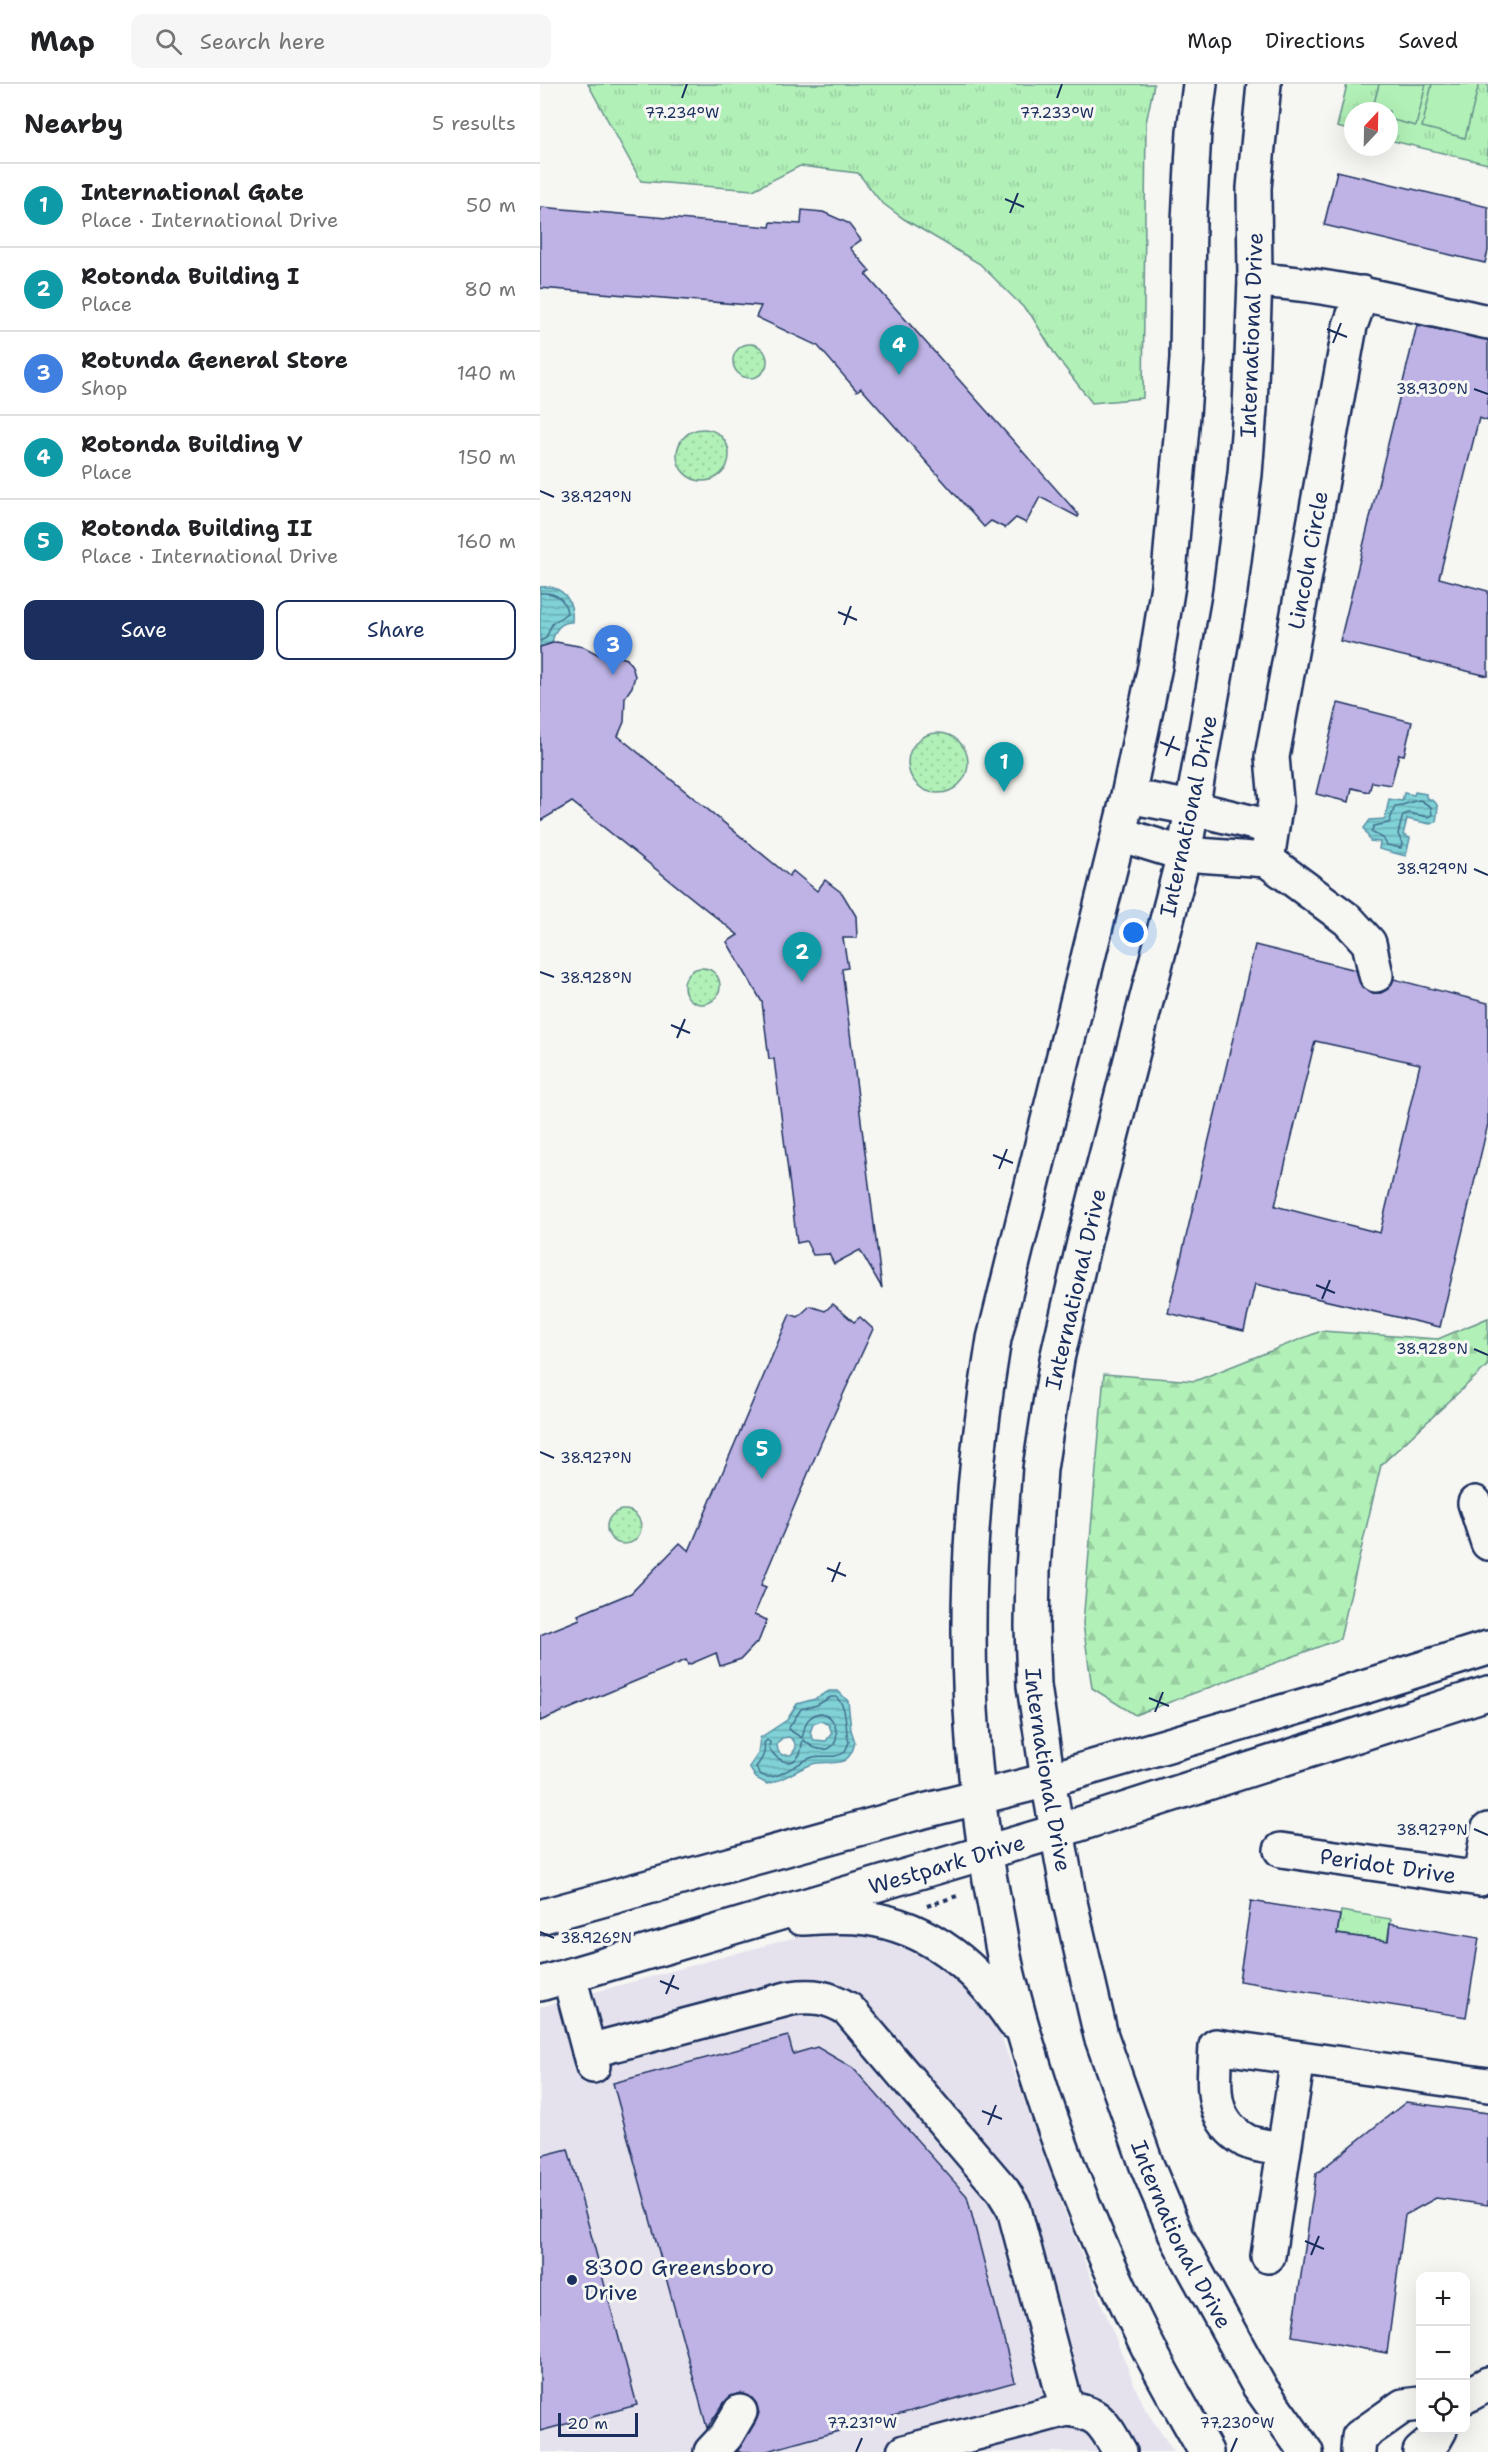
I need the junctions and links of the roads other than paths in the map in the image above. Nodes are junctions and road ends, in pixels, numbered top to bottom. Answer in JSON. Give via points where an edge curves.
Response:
{"nodes":[{"id":1,"x":1200,"y":84,"type":"edge"},
{"id":2,"x":1264,"y":84,"type":"edge"},
{"id":3,"x":1255,"y":280,"type":"junction"},
{"id":4,"x":1362,"y":293,"type":"junction"},
{"id":5,"x":1488,"y":322,"type":"edge"},
{"id":6,"x":1128,"y":796,"type":"junction"},
{"id":7,"x":1191,"y":808,"type":"junction"},
{"id":8,"x":1271,"y":827,"type":"junction"},
{"id":9,"x":1119,"y":834,"type":"junction"},
{"id":10,"x":1184,"y":854,"type":"junction"},
{"id":11,"x":1267,"y":860,"type":"junction"},
{"id":12,"x":1376,"y":975,"type":"dead end"},
{"id":13,"x":1475,"y":1503,"type":"dead end"},
{"id":14,"x":1488,"y":1543,"type":"edge"},
{"id":15,"x":1488,"y":1648,"type":"edge"},
{"id":16,"x":1488,"y":1693,"type":"edge"},
{"id":17,"x":1048,"y":1780,"type":"junction"},
{"id":18,"x":977,"y":1797,"type":"junction"},
{"id":19,"x":1488,"y":1830,"type":"edge"},
{"id":20,"x":1058,"y":1831,"type":"junction"},
{"id":21,"x":1281,"y":1850,"type":"dead end"},
{"id":22,"x":985,"y":1851,"type":"junction"},
{"id":23,"x":540,"y":1917,"type":"edge"},
{"id":24,"x":755,"y":1920,"type":"junction"},
{"id":25,"x":554,"y":1980,"type":"edge"},
{"id":26,"x":1025,"y":2039,"type":"junction"},
{"id":27,"x":1298,"y":2058,"type":"junction"},
{"id":28,"x":1488,"y":2085,"type":"edge"},
{"id":29,"x":1283,"y":2149,"type":"junction"},
{"id":30,"x":1269,"y":2256,"type":"dead end"},
{"id":31,"x":1488,"y":2384,"type":"edge"},
{"id":32,"x":1470,"y":2394,"type":"edge"},
{"id":33,"x":1416,"y":2404,"type":"edge"},
{"id":34,"x":1067,"y":2409,"type":"junction"},
{"id":35,"x":740,"y":2412,"type":"dead end"},
{"id":36,"x":1438,"y":2434,"type":"edge"},
{"id":37,"x":711,"y":2452,"type":"edge"},
{"id":38,"x":904,"y":2452,"type":"edge"},
{"id":39,"x":1120,"y":2452,"type":"edge"},
{"id":40,"x":1206,"y":2452,"type":"edge"},
{"id":41,"x":1306,"y":2452,"type":"edge"},
{"id":42,"x":1358,"y":2452,"type":"edge"},
{"id":43,"x":1420,"y":2452,"type":"edge"}],
"edges":[{"from":1,"to":6,"type":"main road","via":[[1189,220],[1187,359],[1168,585]]},
{"from":2,"to":3,"type":"main road","name":"International Drive","via":[[1254,188]]},
{"from":3,"to":4,"type":"main road"},
{"from":3,"to":7,"type":"main road","name":"International Drive","via":[[1250,408],[1239,533]]},
{"from":4,"to":5,"type":"main road"},
{"from":4,"to":8,"type":"main road","name":"Lincoln Circle","via":[[1350,326],[1272,758],[1276,801]]},
{"from":6,"to":7,"type":"main road"},
{"from":6,"to":9,"type":"main road"},
{"from":7,"to":8,"type":"main road"},
{"from":7,"to":10,"type":"main road","name":"International Drive"},
{"from":8,"to":11,"type":"main road","name":"Lincoln Circle"},
{"from":9,"to":10,"type":"main road"},
{"from":9,"to":18,"type":"main road","via":[[994,1339],[985,1396],[973,1503],[967,1616]]},
{"from":10,"to":11,"type":"main road"},
{"from":10,"to":17,"type":"main road","name":"International Drive","via":[[1079,1261],[1048,1411],[1036,1528],[1032,1626],[1034,1686]]},
{"from":11,"to":12,"type":"main road","via":[[1348,920],[1369,943]]},
{"from":13,"to":14,"type":"main road"},
{"from":15,"to":17,"type":"main road"},
{"from":16,"to":20,"type":"main road","name":"Westpark Drive"},
{"from":17,"to":18,"type":"main road"},
{"from":17,"to":20,"type":"main road","name":"International Drive"},
{"from":18,"to":22,"type":"main road"},
{"from":18,"to":23,"type":"main road"},
{"from":19,"to":21,"type":"main road","name":"Peridot Drive","via":[[1480,1879]]},
{"from":20,"to":22,"type":"main road","name":"Westpark Drive"},
{"from":20,"to":41,"type":"main road","name":"International Drive","via":[[1068,1898],[1101,2036],[1147,2166],[1178,2239],[1259,2386]]},
{"from":22,"to":24,"type":"main road","name":"Westpark Drive"},
{"from":22,"to":26,"type":"main road"},
{"from":24,"to":25,"type":"main road","name":"Westpark Drive"},
{"from":24,"to":26,"type":"main road","via":[[864,1917],[923,1935],[975,1974],[999,2000]]},
{"from":25,"to":34,"type":"main road","via":[[591,2058],[798,1997],[834,2000],[848,2009],[1003,2191],[1014,2209]]},
{"from":26,"to":40,"type":"main road","via":[[1095,2232],[1147,2345]]},
{"from":27,"to":28,"type":"main road"},
{"from":27,"to":29,"type":"main road"},
{"from":27,"to":29,"type":"main road","via":[[1216,2046],[1216,2106],[1230,2129],[1248,2142]]},
{"from":29,"to":30,"type":"main road"},
{"from":31,"to":32,"type":"main road"},
{"from":33,"to":42,"type":"main road","via":[[1403,2406],[1359,2437]]},
{"from":34,"to":38,"type":"main road"},
{"from":34,"to":39,"type":"main road","via":[[1094,2415],[1104,2424]]},
{"from":35,"to":37,"type":"main road"},
{"from":36,"to":43,"type":"main road"}]}
